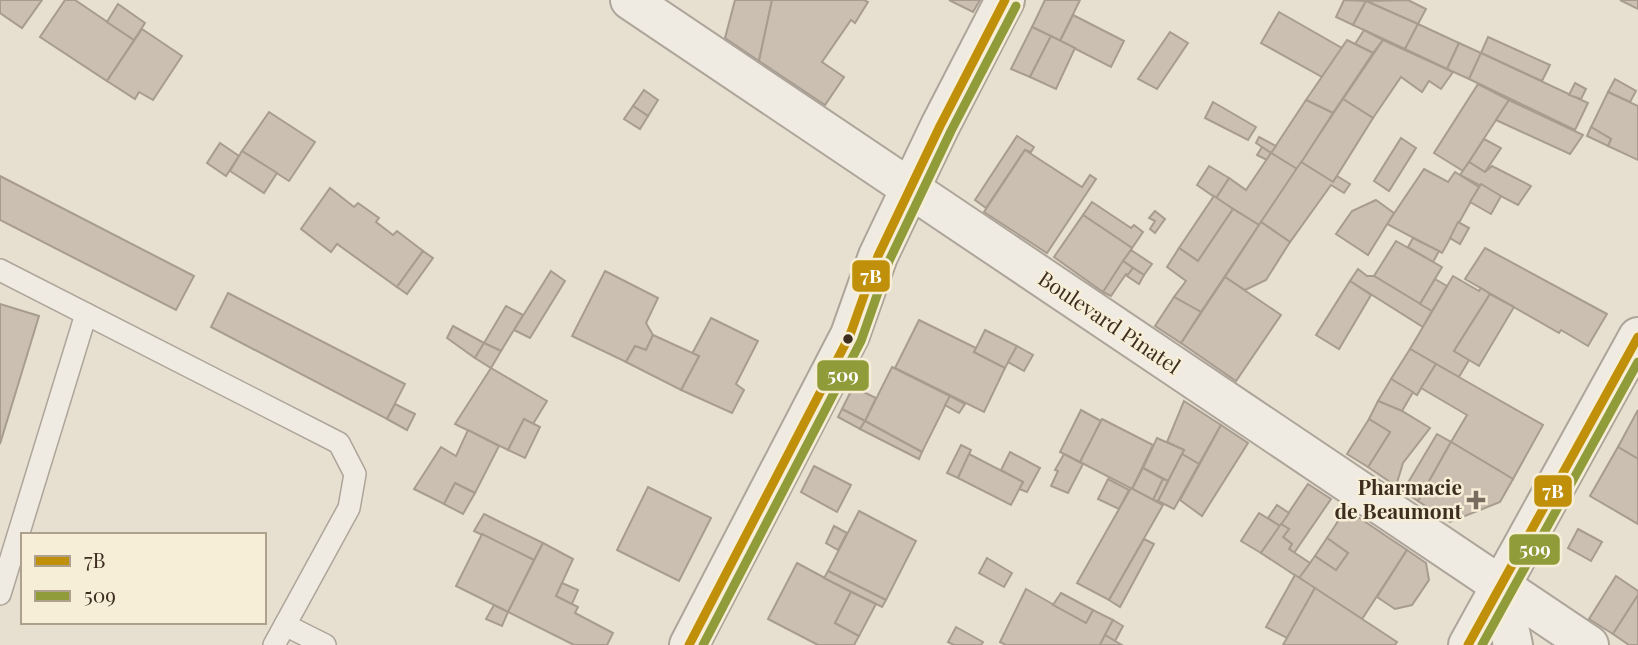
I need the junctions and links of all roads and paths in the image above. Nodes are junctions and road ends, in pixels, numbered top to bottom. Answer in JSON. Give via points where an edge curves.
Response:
{"nodes":[{"id":1,"x":630,"y":0,"type":"edge"},
{"id":2,"x":1004,"y":0,"type":"edge"},
{"id":3,"x":912,"y":189,"type":"junction"},
{"id":4,"x":0,"y":270,"type":"edge"},
{"id":5,"x":86,"y":314,"type":"junction"},
{"id":6,"x":1638,"y":337,"type":"edge"},
{"id":7,"x":1500,"y":586,"type":"junction"},
{"id":8,"x":0,"y":594,"type":"edge"},
{"id":9,"x":285,"y":625,"type":"junction"},
{"id":10,"x":274,"y":645,"type":"edge"},
{"id":11,"x":325,"y":645,"type":"edge"},
{"id":12,"x":689,"y":645,"type":"edge"},
{"id":13,"x":1468,"y":645,"type":"edge"},
{"id":14,"x":1513,"y":645,"type":"edge"},
{"id":15,"x":1589,"y":645,"type":"edge"}],
"edges":[{"from":1,"to":3,"type":"street","name":"Boulevard Pinatel"},
{"from":2,"to":3,"type":"street"},
{"from":3,"to":7,"type":"street","name":"Boulevard Pinatel"},
{"from":3,"to":12,"type":"street","via":[[878,256],[850,335]]},
{"from":4,"to":5,"type":"lane"},
{"from":5,"to":8,"type":"lane"},
{"from":5,"to":9,"type":"lane","via":[[339,443],[355,474],[349,509]]},
{"from":6,"to":7,"type":"street"},
{"from":7,"to":13,"type":"street"},
{"from":7,"to":14,"type":"street"},
{"from":7,"to":15,"type":"street","name":"Boulevard Pinatel"},
{"from":9,"to":10,"type":"lane"},
{"from":9,"to":11,"type":"lane"}]}
